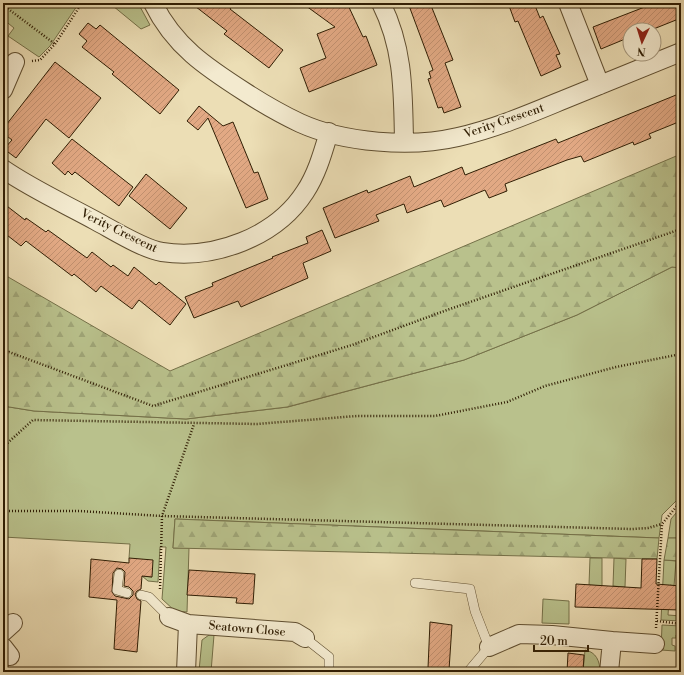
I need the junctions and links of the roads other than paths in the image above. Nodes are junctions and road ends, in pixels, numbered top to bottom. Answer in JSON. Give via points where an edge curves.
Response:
{"nodes":[{"id":1,"x":153,"y":3,"type":"edge"},
{"id":2,"x":381,"y":3,"type":"edge"},
{"id":3,"x":568,"y":3,"type":"edge"},
{"id":4,"x":681,"y":52,"type":"edge"},
{"id":5,"x":15,"y":62,"type":"road end"},
{"id":6,"x":600,"y":85,"type":"junction"},
{"id":7,"x":3,"y":90,"type":"edge"},
{"id":8,"x":329,"y":132,"type":"junction"},
{"id":9,"x":404,"y":142,"type":"junction"},
{"id":10,"x":3,"y":169,"type":"edge"},
{"id":11,"x":119,"y":574,"type":"dead end"},
{"id":12,"x":415,"y":583,"type":"dead end"},
{"id":13,"x":127,"y":593,"type":"dead end"},
{"id":14,"x":141,"y":595,"type":"dead end"},
{"id":15,"x":164,"y":612,"type":"joint"},
{"id":16,"x":188,"y":624,"type":"junction"},
{"id":17,"x":305,"y":638,"type":"joint"},
{"id":18,"x":612,"y":641,"type":"junction"},
{"id":19,"x":655,"y":644,"type":"road end"},
{"id":20,"x":489,"y":647,"type":"junction"},
{"id":21,"x":186,"y":672,"type":"edge"},
{"id":22,"x":329,"y":672,"type":"edge"},
{"id":23,"x":468,"y":672,"type":"edge"},
{"id":24,"x":609,"y":672,"type":"edge"}],
"edges":[{"from":1,"to":8,"type":"street","name":"Verity Crescent","via":[[177,40],[202,64],[263,104],[301,123]]},
{"from":2,"to":9,"type":"street","via":[[391,26],[401,69]]},
{"from":3,"to":6,"type":"street"},
{"from":4,"to":6,"type":"street","name":"Verity Crescent"},
{"from":5,"to":7,"type":"street"},
{"from":6,"to":9,"type":"street","name":"Verity Crescent","via":[[484,130],[457,137]]},
{"from":8,"to":9,"type":"street","name":"Verity Crescent","via":[[375,141]]},
{"from":8,"to":10,"type":"street","name":"Verity Crescent","via":[[306,191],[290,212],[248,240],[220,249],[190,254],[160,251],[127,238]]},
{"from":11,"to":13,"type":"lane","via":[[118,590]]},
{"from":12,"to":20,"type":"lane","via":[[470,589],[475,611]]},
{"from":14,"to":15,"type":"lane","via":[[149,596]]},
{"from":15,"to":16,"type":"street","name":"Seatown Close"},
{"from":16,"to":17,"type":"street","name":"Seatown Close","via":[[295,632]]},
{"from":16,"to":21,"type":"street"},
{"from":17,"to":22,"type":"lane","via":[[329,658]]},
{"from":18,"to":19,"type":"street"},
{"from":18,"to":20,"type":"street","via":[[519,634]]},
{"from":18,"to":24,"type":"street"},
{"from":20,"to":23,"type":"lane"}]}
